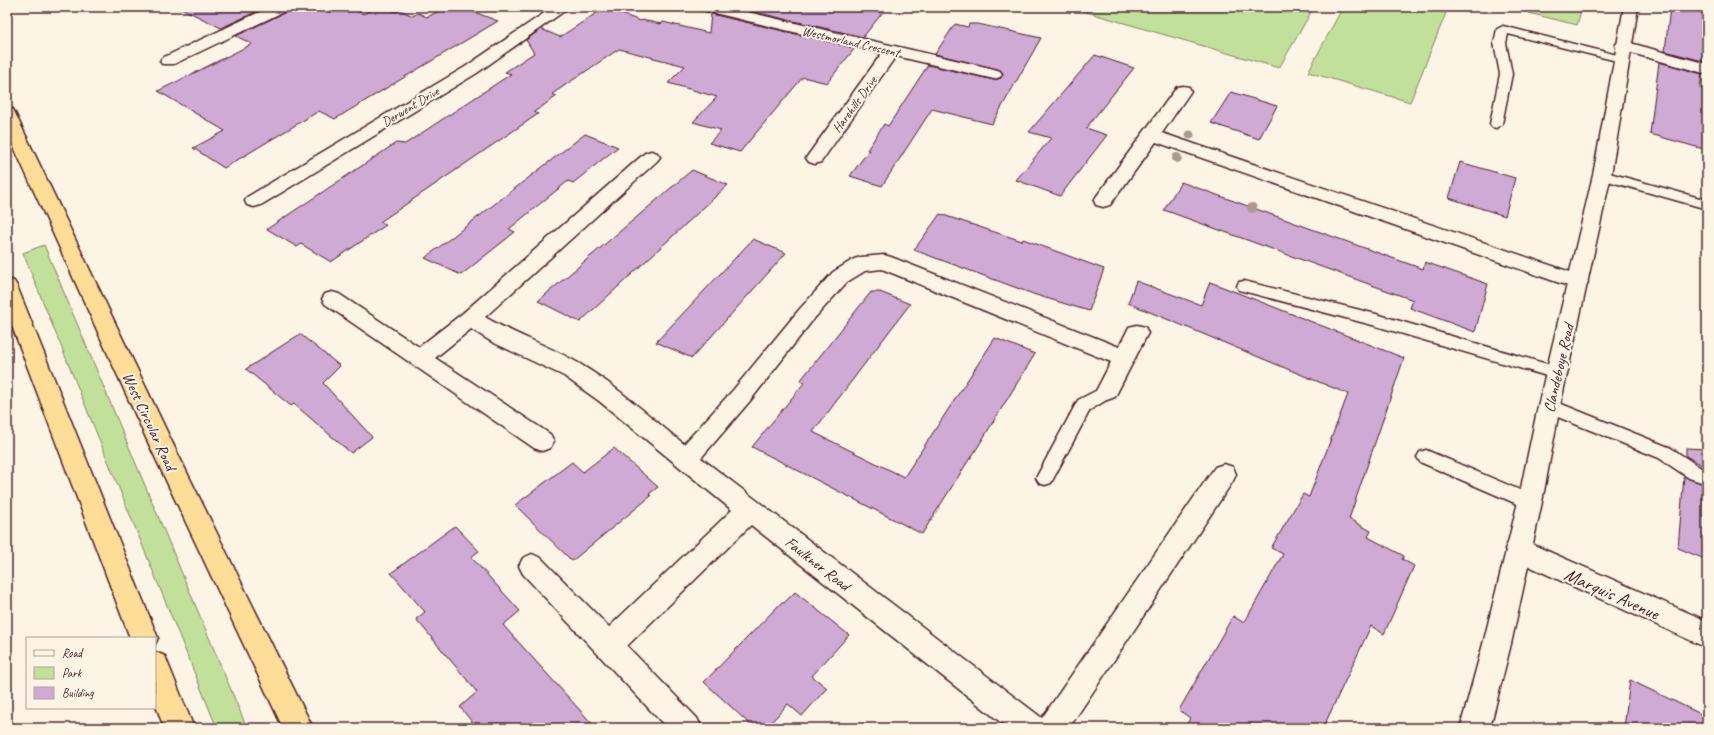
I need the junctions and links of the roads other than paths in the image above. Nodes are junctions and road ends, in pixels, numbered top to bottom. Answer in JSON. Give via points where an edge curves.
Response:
{"nodes":[{"id":1,"x":282,"y":7,"type":"edge"},
{"id":2,"x":564,"y":7,"type":"edge"},
{"id":3,"x":708,"y":7,"type":"edge"},
{"id":4,"x":1631,"y":7,"type":"edge"},
{"id":5,"x":892,"y":50,"type":"junction"},
{"id":6,"x":1622,"y":53,"type":"junction"},
{"id":7,"x":168,"y":61,"type":"dead end"},
{"id":8,"x":1707,"y":69,"type":"edge"},
{"id":9,"x":994,"y":74,"type":"dead end"},
{"id":10,"x":1183,"y":90,"type":"dead end"},
{"id":11,"x":7,"y":113,"type":"edge"},
{"id":12,"x":1496,"y":124,"type":"dead end"},
{"id":13,"x":1152,"y":135,"type":"junction"},
{"id":14,"x":651,"y":158,"type":"dead end"},
{"id":15,"x":815,"y":158,"type":"dead end"},
{"id":16,"x":1602,"y":175,"type":"junction"},
{"id":17,"x":254,"y":201,"type":"dead end"},
{"id":18,"x":1103,"y":201,"type":"dead end"},
{"id":19,"x":1707,"y":205,"type":"edge"},
{"id":20,"x":1578,"y":282,"type":"junction"},
{"id":21,"x":7,"y":286,"type":"edge"},
{"id":22,"x":1244,"y":286,"type":"dead end"},
{"id":23,"x":332,"y":299,"type":"dead end"},
{"id":24,"x":470,"y":318,"type":"junction"},
{"id":25,"x":1137,"y":333,"type":"dead end"},
{"id":26,"x":420,"y":358,"type":"junction"},
{"id":27,"x":1124,"y":358,"type":"junction"},
{"id":28,"x":1557,"y":373,"type":"junction"},
{"id":29,"x":1106,"y":391,"type":"joint"},
{"id":30,"x":1549,"y":406,"type":"junction"},
{"id":31,"x":542,"y":441,"type":"dead end"},
{"id":32,"x":1426,"y":457,"type":"dead end"},
{"id":33,"x":685,"y":459,"type":"junction"},
{"id":34,"x":1224,"y":474,"type":"dead end"},
{"id":35,"x":1045,"y":478,"type":"dead end"},
{"id":36,"x":1707,"y":478,"type":"edge"},
{"id":37,"x":1530,"y":502,"type":"junction"},
{"id":38,"x":750,"y":509,"type":"junction"},
{"id":39,"x":1518,"y":550,"type":"junction"},
{"id":40,"x":532,"y":566,"type":"dead end"},
{"id":41,"x":1707,"y":634,"type":"edge"},
{"id":42,"x":144,"y":637,"type":"edge"},
{"id":43,"x":608,"y":646,"type":"junction"},
{"id":44,"x":156,"y":669,"type":"edge"},
{"id":45,"x":179,"y":728,"type":"edge"},
{"id":46,"x":298,"y":728,"type":"edge"},
{"id":47,"x":687,"y":728,"type":"edge"},
{"id":48,"x":1031,"y":728,"type":"edge"},
{"id":49,"x":1052,"y":728,"type":"edge"},
{"id":50,"x":1475,"y":728,"type":"edge"}],
"edges":[{"from":1,"to":7,"type":"street"},
{"from":2,"to":17,"type":"street","name":"Derwent Drive","via":[[470,70]]},
{"from":3,"to":5,"type":"street","name":"Westmorland Crescent"},
{"from":4,"to":6,"type":"street","name":"Clandeboye Road"},
{"from":5,"to":9,"type":"street","name":"Westmorland Crescent"},
{"from":5,"to":15,"type":"street","name":"Harehills Drive"},
{"from":6,"to":8,"type":"street"},
{"from":6,"to":12,"type":"lane","via":[[1503,29],[1500,43],[1506,74]]},
{"from":6,"to":16,"type":"street","name":"Clandeboye Road"},
{"from":10,"to":13,"type":"street"},
{"from":11,"to":46,"type":"highway","name":"West Circular Road","via":[[158,438]]},
{"from":13,"to":18,"type":"street"},
{"from":13,"to":20,"type":"street"},
{"from":14,"to":24,"type":"street"},
{"from":16,"to":19,"type":"lane"},
{"from":16,"to":20,"type":"street","name":"Clandeboye Road"},
{"from":20,"to":28,"type":"street","name":"Clandeboye Road"},
{"from":21,"to":42,"type":"highway"},
{"from":22,"to":28,"type":"lane","via":[[1376,320]]},
{"from":23,"to":26,"type":"street"},
{"from":24,"to":26,"type":"street"},
{"from":24,"to":33,"type":"street","name":"Faulkner Road","via":[[500,336],[572,370],[607,395]]},
{"from":25,"to":27,"type":"street"},
{"from":26,"to":31,"type":"street"},
{"from":27,"to":29,"type":"street"},
{"from":27,"to":33,"type":"street","via":[[884,262],[861,264],[840,276],[742,395]]},
{"from":28,"to":30,"type":"street","name":"Clandeboye Road"},
{"from":29,"to":35,"type":"lane","via":[[1084,405]]},
{"from":30,"to":36,"type":"lane","via":[[1665,452],[1695,473]]},
{"from":30,"to":37,"type":"street","name":"Clandeboye Road"},
{"from":32,"to":37,"type":"lane"},
{"from":33,"to":38,"type":"street","name":"Faulkner Road"},
{"from":34,"to":49,"type":"street"},
{"from":37,"to":39,"type":"street","name":"Clandeboye Road"},
{"from":38,"to":43,"type":"street"},
{"from":38,"to":48,"type":"street","name":"Faulkner Road"},
{"from":39,"to":41,"type":"street","name":"Marquis Avenue"},
{"from":39,"to":50,"type":"street","name":"Clandeboye Road"},
{"from":40,"to":43,"type":"street"},
{"from":43,"to":47,"type":"street"},
{"from":44,"to":45,"type":"highway"}]}
